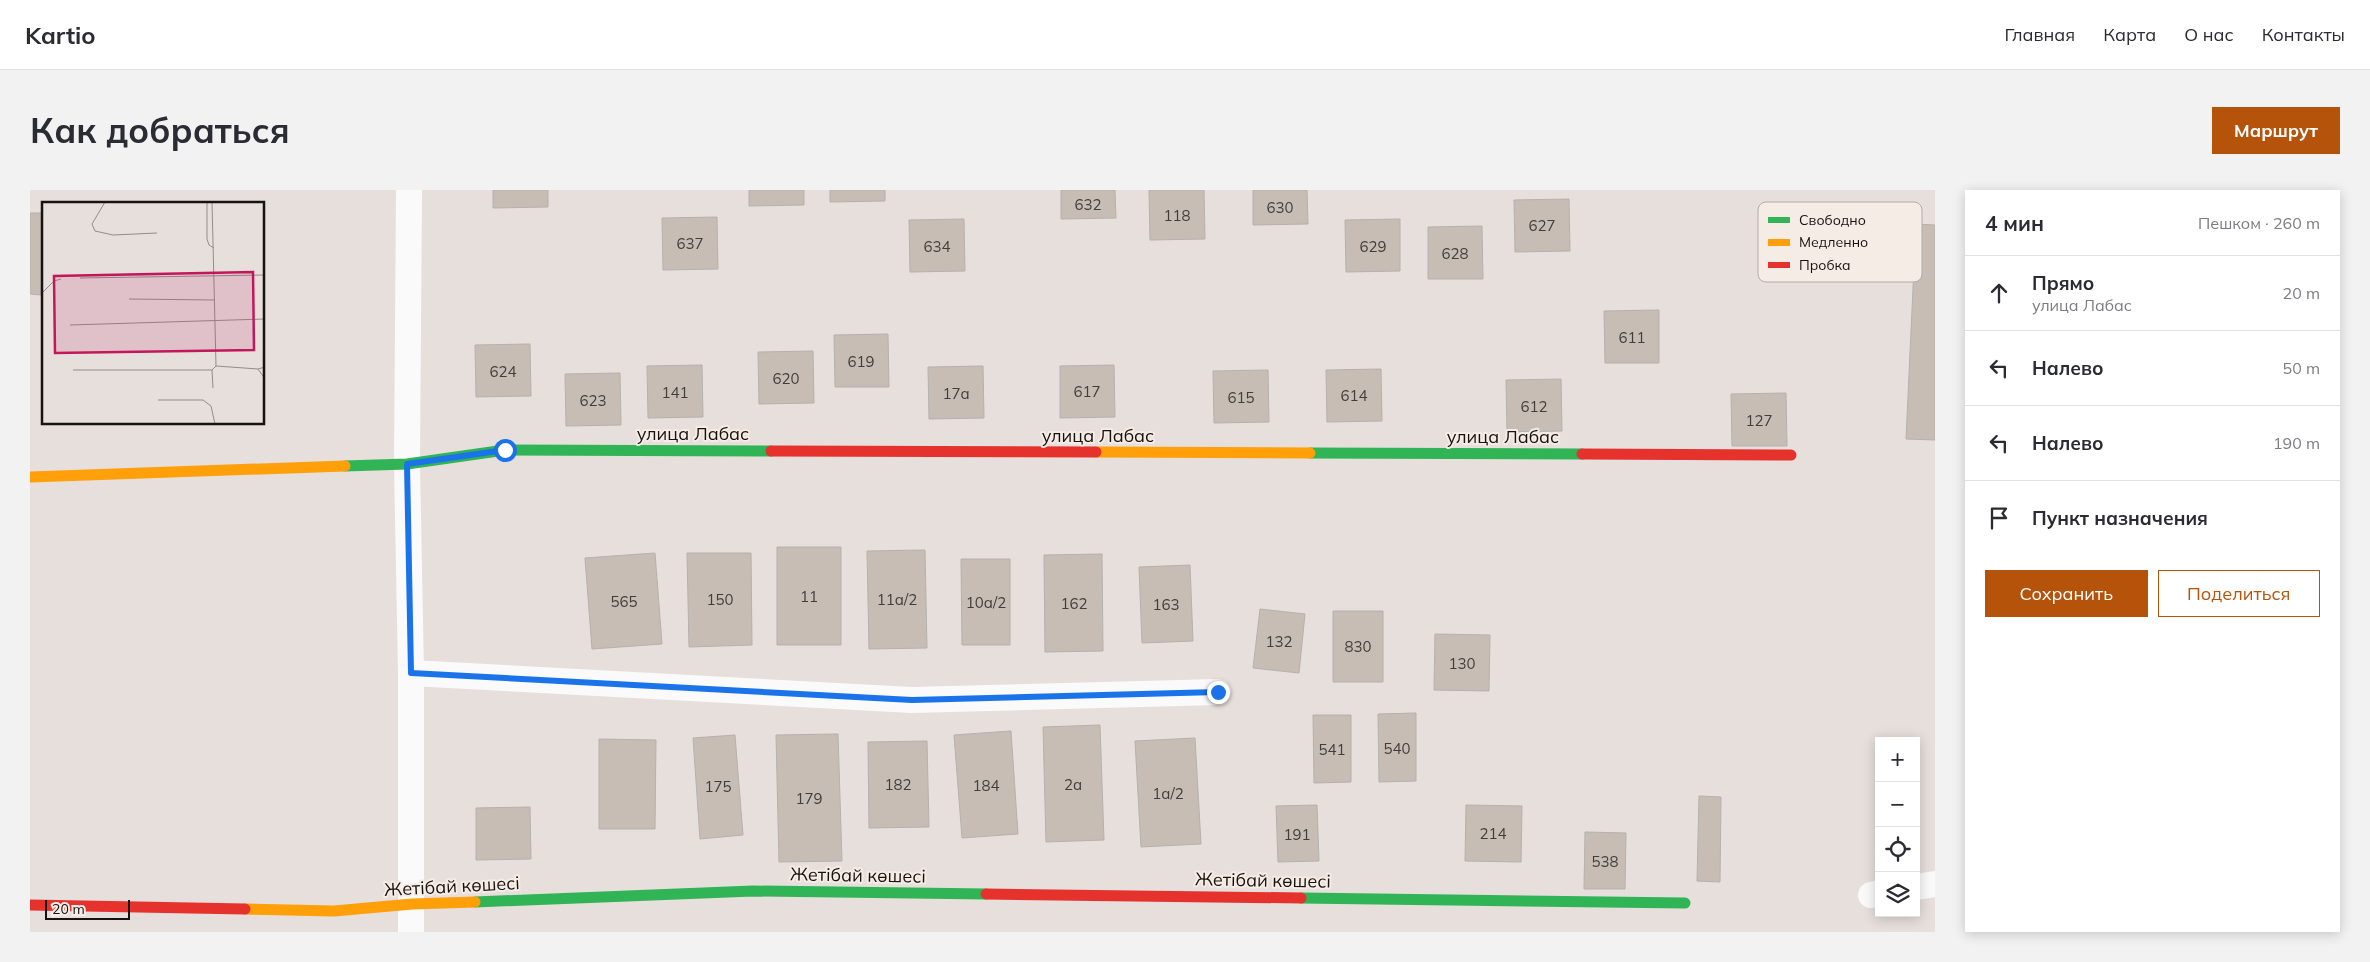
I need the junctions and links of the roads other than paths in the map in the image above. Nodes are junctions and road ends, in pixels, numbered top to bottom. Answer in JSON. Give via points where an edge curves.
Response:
{"nodes":[{"id":1,"x":409,"y":190,"type":"edge"},
{"id":2,"x":1791,"y":455,"type":"dead end"},
{"id":3,"x":407,"y":464,"type":"junction"},
{"id":4,"x":30,"y":477,"type":"edge"},
{"id":5,"x":411,"y":673,"type":"junction"},
{"id":6,"x":1218,"y":692,"type":"dead end"},
{"id":7,"x":1935,"y":884,"type":"edge"},
{"id":8,"x":1920,"y":886,"type":"edge"},
{"id":9,"x":1686,"y":903,"type":"dead end"},
{"id":10,"x":412,"y":904,"type":"junction"},
{"id":11,"x":30,"y":905,"type":"edge"},
{"id":12,"x":411,"y":932,"type":"edge"}],
"edges":[{"from":1,"to":3,"type":"street"},
{"from":2,"to":3,"type":"street","name":"улица Лабас","via":[[505,450]]},
{"from":3,"to":4,"type":"street","name":"улица Лабас"},
{"from":3,"to":5,"type":"street"},
{"from":5,"to":6,"type":"street","via":[[912,700]]},
{"from":5,"to":10,"type":"street"},
{"from":7,"to":8,"type":"street"},
{"from":9,"to":10,"type":"street","name":"Жетібай көшесі","via":[[753,891]]},
{"from":10,"to":11,"type":"street","name":"Жетібай көшесі","via":[[334,911]]},
{"from":10,"to":12,"type":"street"}]}
